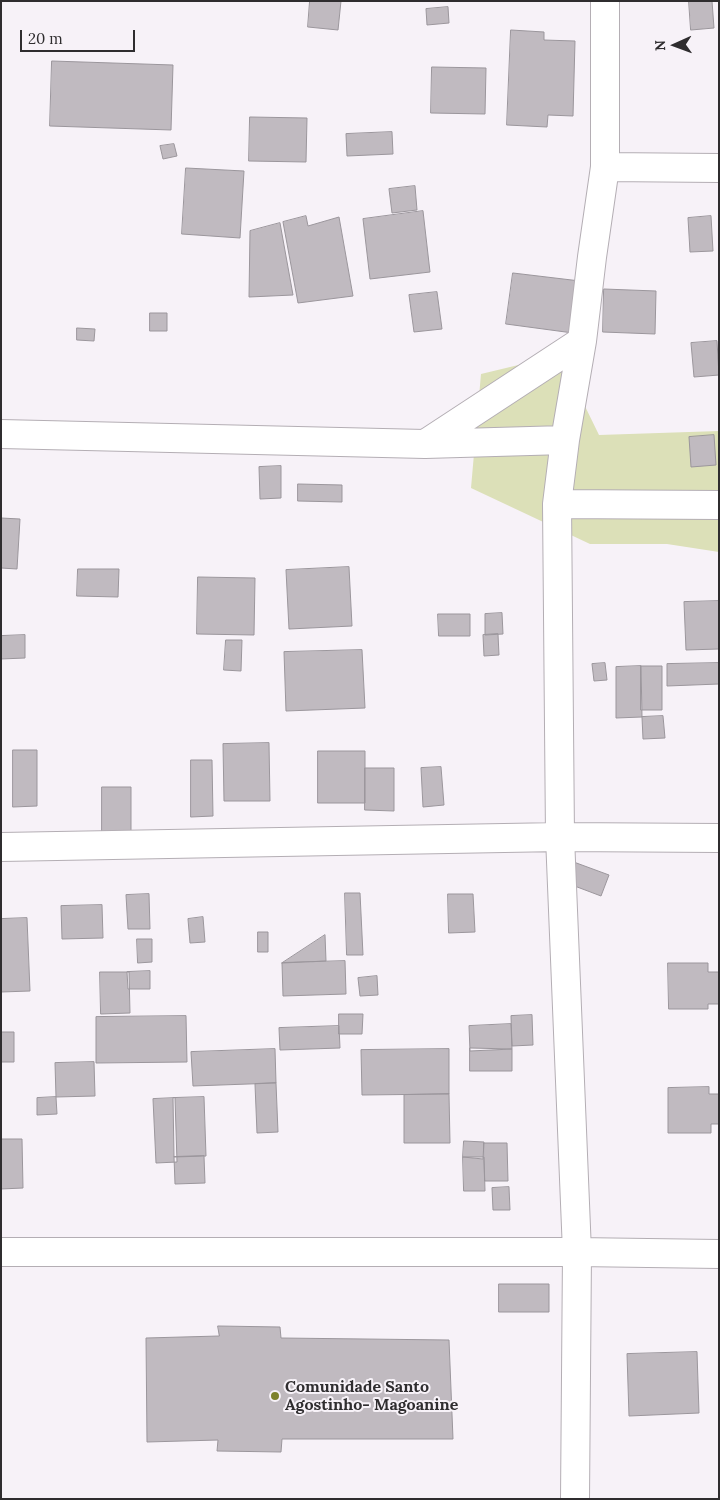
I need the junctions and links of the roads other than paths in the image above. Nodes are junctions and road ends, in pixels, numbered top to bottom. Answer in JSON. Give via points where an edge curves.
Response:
{"nodes":[{"id":1,"x":605,"y":1,"type":"edge"},
{"id":2,"x":605,"y":167,"type":"junction"},
{"id":3,"x":719,"y":168,"type":"edge"},
{"id":4,"x":582,"y":341,"type":"junction"},
{"id":5,"x":1,"y":434,"type":"edge"},
{"id":6,"x":565,"y":440,"type":"junction"},
{"id":7,"x":426,"y":444,"type":"junction"},
{"id":8,"x":557,"y":504,"type":"junction"},
{"id":9,"x":719,"y":505,"type":"edge"},
{"id":10,"x":560,"y":837,"type":"junction"},
{"id":11,"x":719,"y":838,"type":"edge"},
{"id":12,"x":1,"y":847,"type":"edge"},
{"id":13,"x":1,"y":1252,"type":"edge"},
{"id":14,"x":577,"y":1252,"type":"junction"},
{"id":15,"x":719,"y":1254,"type":"edge"},
{"id":16,"x":575,"y":1499,"type":"edge"}],
"edges":[{"from":1,"to":2,"type":"street"},
{"from":2,"to":3,"type":"street"},
{"from":2,"to":4,"type":"street"},
{"from":4,"to":6,"type":"street"},
{"from":4,"to":7,"type":"street"},
{"from":5,"to":7,"type":"street"},
{"from":6,"to":7,"type":"street"},
{"from":6,"to":8,"type":"street"},
{"from":8,"to":9,"type":"street"},
{"from":8,"to":10,"type":"street"},
{"from":10,"to":11,"type":"street"},
{"from":10,"to":12,"type":"street"},
{"from":10,"to":14,"type":"street"},
{"from":13,"to":14,"type":"street"},
{"from":14,"to":15,"type":"street"},
{"from":14,"to":16,"type":"street"}]}
